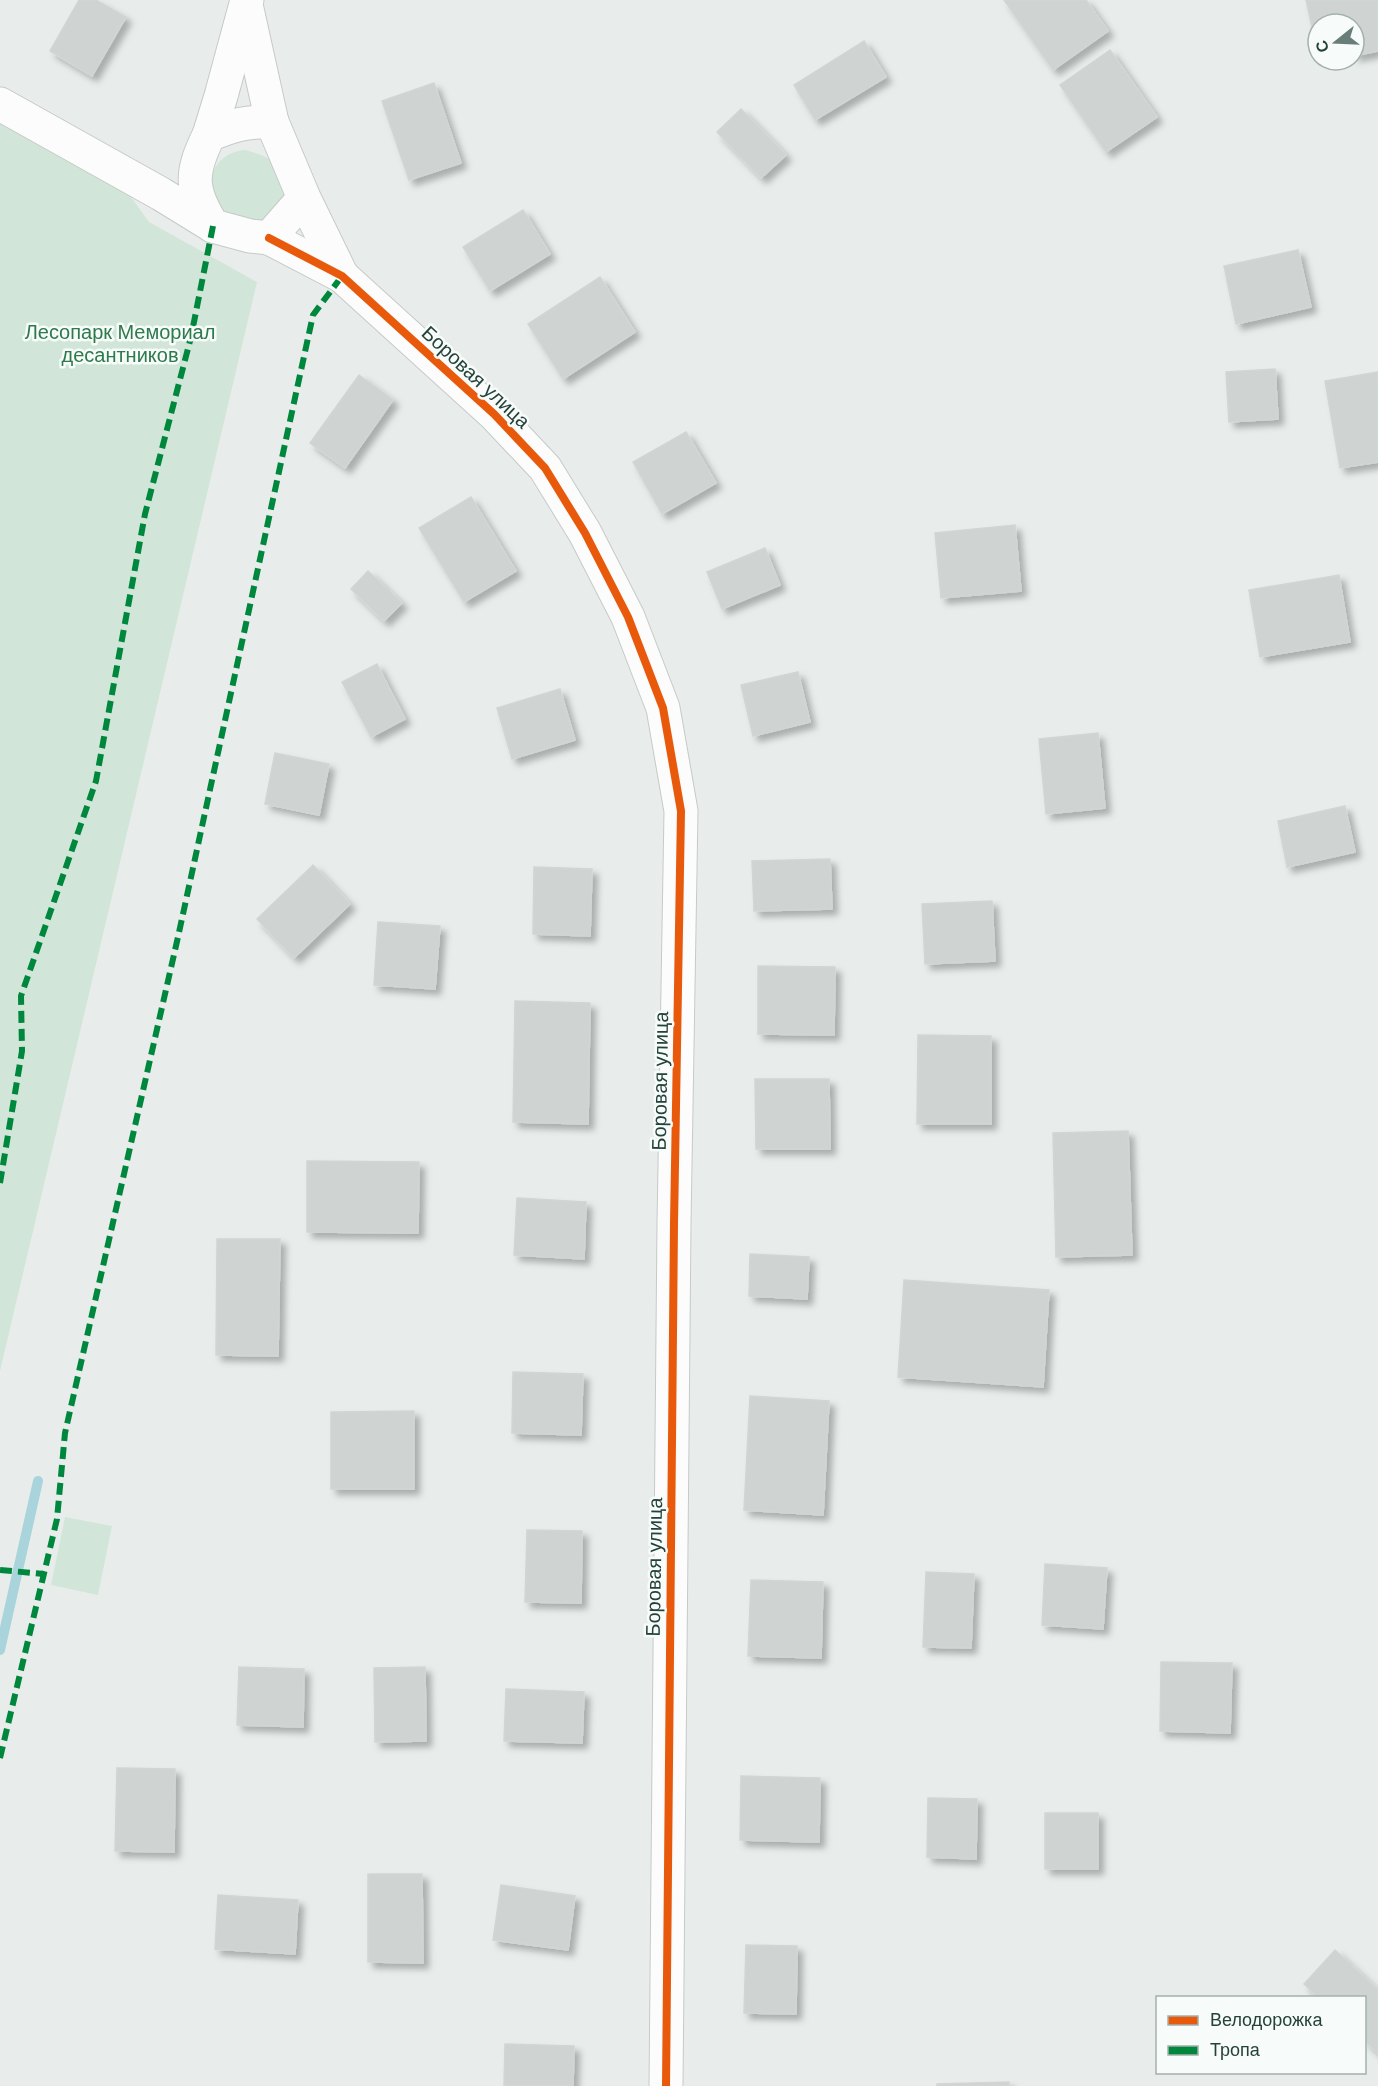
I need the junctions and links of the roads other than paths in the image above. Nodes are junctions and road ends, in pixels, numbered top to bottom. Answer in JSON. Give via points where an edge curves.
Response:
{"nodes":[{"id":1,"x":247,"y":2,"type":"edge"},
{"id":2,"x":0,"y":104,"type":"edge"},
{"id":3,"x":272,"y":122,"type":"junction"},
{"id":4,"x":203,"y":147,"type":"junction"},
{"id":5,"x":161,"y":194,"type":"junction"},
{"id":6,"x":304,"y":198,"type":"junction"},
{"id":7,"x":213,"y":226,"type":"junction"},
{"id":8,"x":269,"y":238,"type":"junction"},
{"id":9,"x":342,"y":276,"type":"junction"},
{"id":10,"x":666,"y":2086,"type":"edge"}],
"edges":[{"from":1,"to":3,"type":"street"},
{"from":1,"to":4,"type":"street"},
{"from":2,"to":5,"type":"street"},
{"from":3,"to":4,"type":"street","via":[[231,125]]},
{"from":3,"to":6,"type":"street"},
{"from":4,"to":5,"type":"street"},
{"from":4,"to":7,"type":"street","via":[[195,187],[200,205]]},
{"from":5,"to":7,"type":"street"},
{"from":6,"to":8,"type":"street"},
{"from":6,"to":9,"type":"street","name":"Боровая улица"},
{"from":7,"to":8,"type":"street"},
{"from":8,"to":9,"type":"street","name":"Боровая улица"},
{"from":9,"to":10,"type":"street","name":"Боровая улица","via":[[494,414],[545,468],[585,533],[628,617],[663,708],[673,756],[681,811]]}]}
